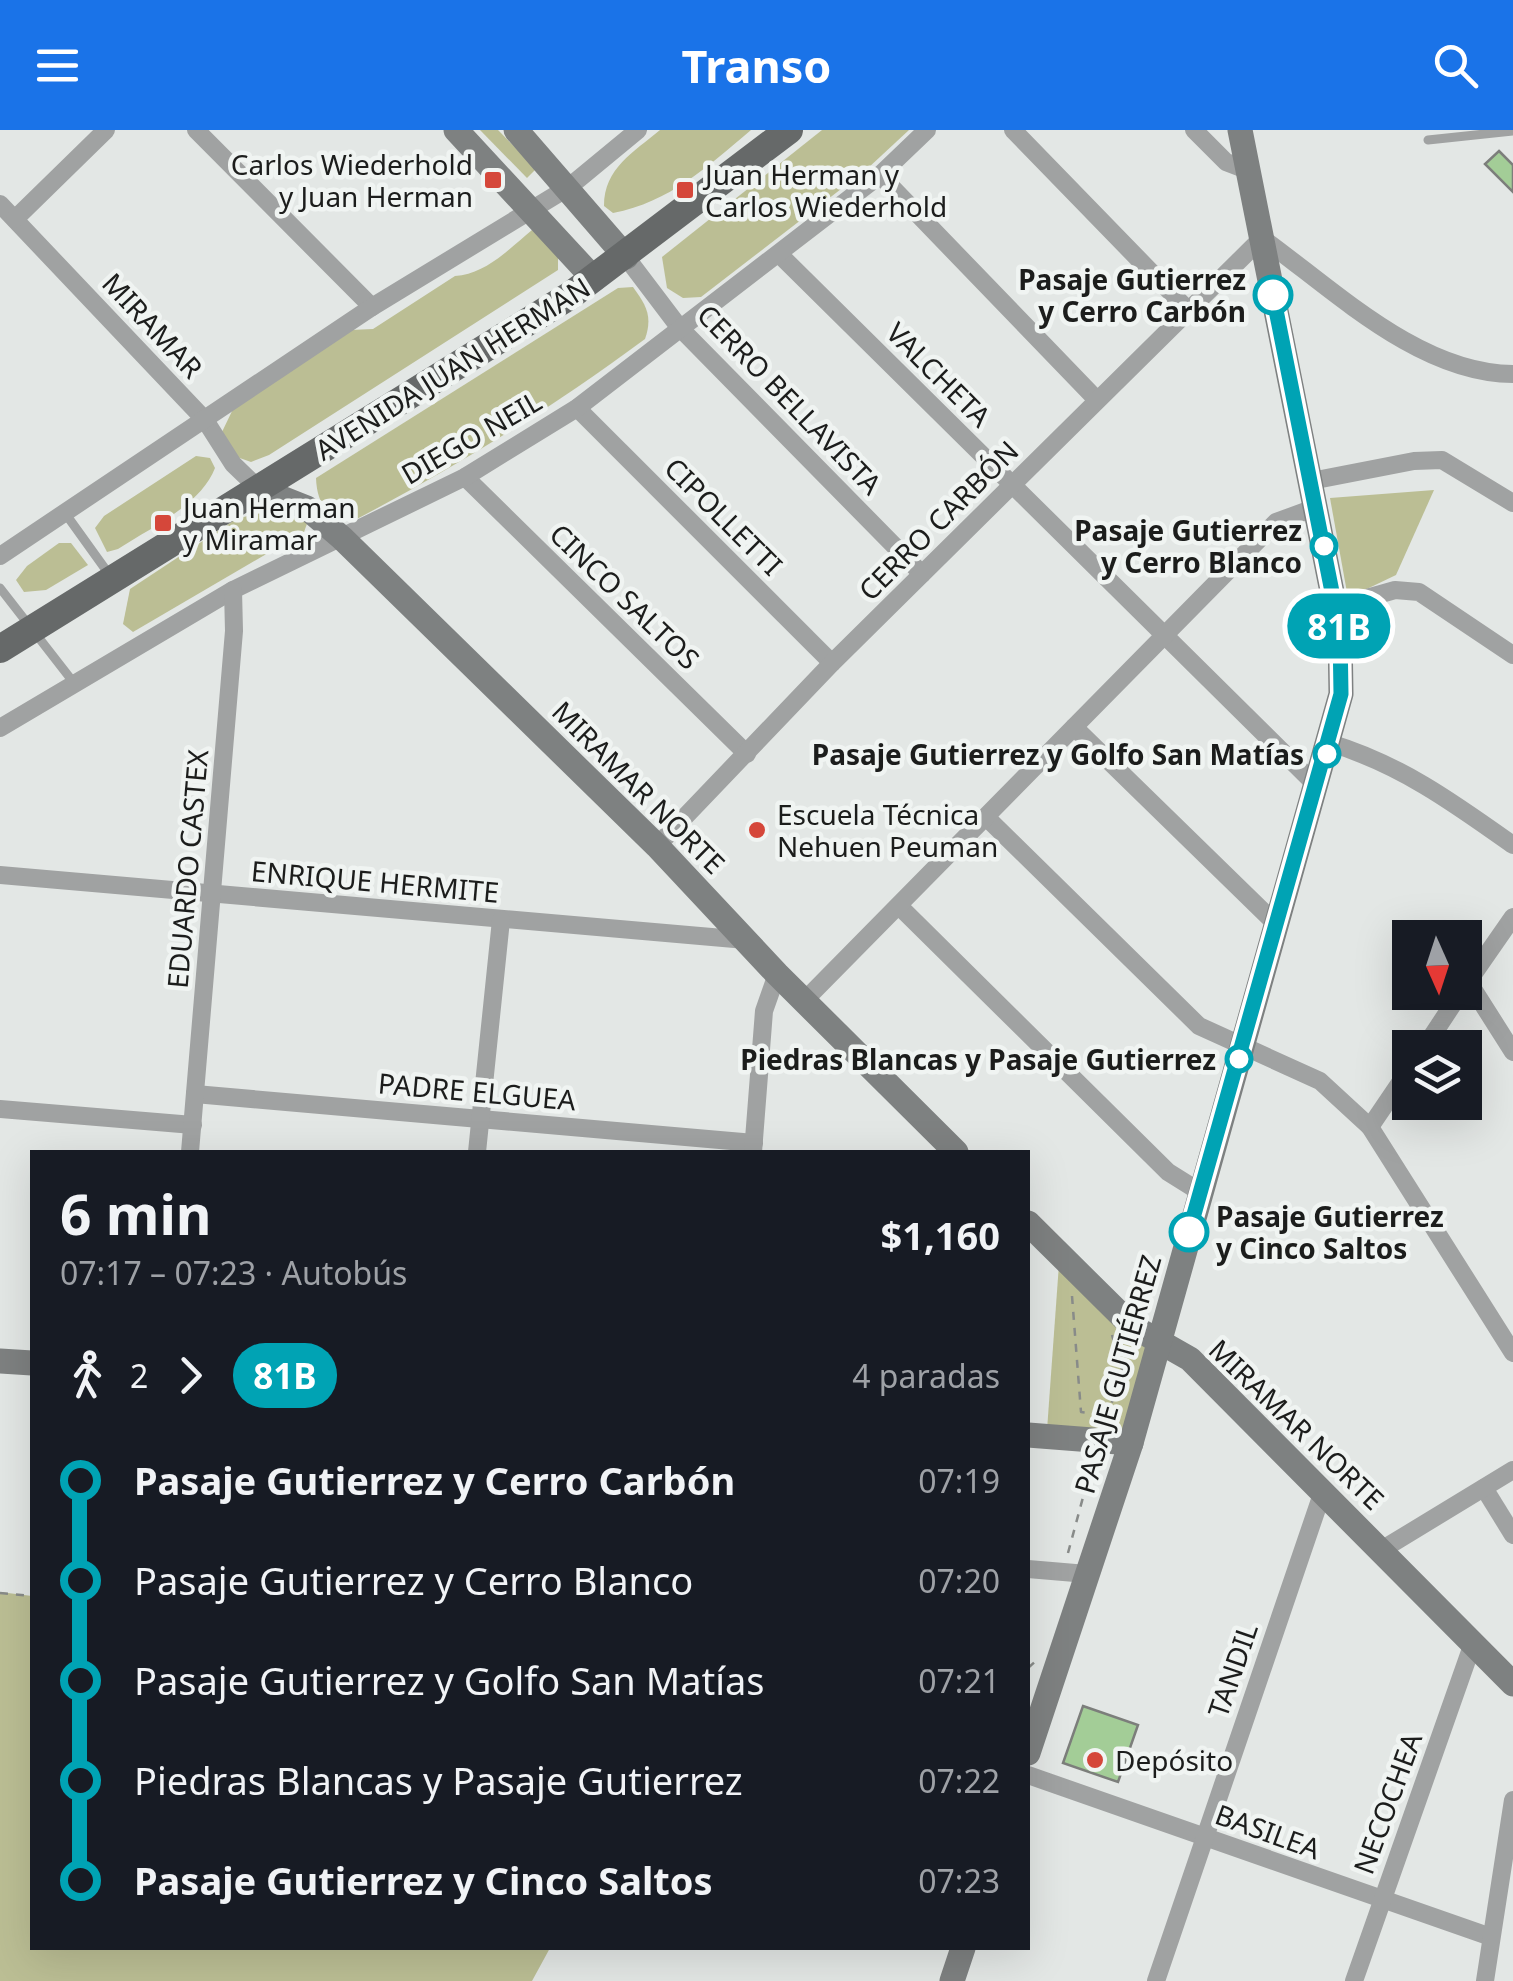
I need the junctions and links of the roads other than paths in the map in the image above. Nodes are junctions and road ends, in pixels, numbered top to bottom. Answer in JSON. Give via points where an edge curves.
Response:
{"nodes":[{"id":1,"x":106,"y":130,"type":"edge"},
{"id":2,"x":196,"y":130,"type":"edge"},
{"id":3,"x":456,"y":130,"type":"edge"},
{"id":4,"x":516,"y":130,"type":"edge"},
{"id":5,"x":638,"y":130,"type":"edge"},
{"id":6,"x":789,"y":130,"type":"edge"},
{"id":7,"x":927,"y":130,"type":"edge"},
{"id":8,"x":1012,"y":130,"type":"edge"},
{"id":9,"x":1194,"y":130,"type":"edge"},
{"id":10,"x":1240,"y":130,"type":"edge"},
{"id":11,"x":1513,"y":131,"type":"edge"},
{"id":12,"x":1428,"y":140,"type":"dead end"},
{"id":13,"x":1247,"y":170,"type":"junction"},
{"id":14,"x":880,"y":175,"type":"junction"},
{"id":15,"x":569,"y":187,"type":"junction"},
{"id":16,"x":0,"y":204,"type":"edge"},
{"id":17,"x":530,"y":208,"type":"junction"},
{"id":18,"x":15,"y":219,"type":"junction"},
{"id":19,"x":1262,"y":238,"type":"junction"},
{"id":20,"x":778,"y":254,"type":"junction"},
{"id":21,"x":626,"y":256,"type":"junction"},
{"id":22,"x":594,"y":278,"type":"junction"},
{"id":23,"x":372,"y":308,"type":"junction"},
{"id":24,"x":1188,"y":309,"type":"junction"},
{"id":25,"x":679,"y":327,"type":"junction"},
{"id":26,"x":1513,"y":374,"type":"edge"},
{"id":27,"x":1097,"y":400,"type":"junction"},
{"id":28,"x":577,"y":408,"type":"junction"},
{"id":29,"x":205,"y":420,"type":"junction"},
{"id":30,"x":465,"y":477,"type":"junction"},
{"id":31,"x":1312,"y":481,"type":"junction"},
{"id":32,"x":1012,"y":486,"type":"junction"},
{"id":33,"x":259,"y":490,"type":"junction"},
{"id":34,"x":1513,"y":503,"type":"edge"},
{"id":35,"x":1317,"y":508,"type":"junction"},
{"id":36,"x":65,"y":513,"type":"junction"},
{"id":37,"x":342,"y":538,"type":"junction"},
{"id":38,"x":0,"y":556,"type":"edge"},
{"id":39,"x":922,"y":574,"type":"junction"},
{"id":40,"x":112,"y":580,"type":"junction"},
{"id":41,"x":0,"y":588,"type":"edge"},
{"id":42,"x":233,"y":590,"type":"junction"},
{"id":43,"x":1335,"y":607,"type":"junction"},
{"id":44,"x":31,"y":630,"type":"junction"},
{"id":45,"x":1161,"y":635,"type":"junction"},
{"id":46,"x":0,"y":648,"type":"edge"},
{"id":47,"x":1513,"y":656,"type":"edge"},
{"id":48,"x":832,"y":663,"type":"junction"},
{"id":49,"x":76,"y":685,"type":"junction"},
{"id":50,"x":1074,"y":727,"type":"junction"},
{"id":51,"x":0,"y":728,"type":"edge"},
{"id":52,"x":1330,"y":743,"type":"junction"},
{"id":53,"x":747,"y":754,"type":"junction"},
{"id":54,"x":1317,"y":786,"type":"junction"},
{"id":55,"x":986,"y":817,"type":"junction"},
{"id":56,"x":1513,"y":845,"type":"edge"},
{"id":57,"x":657,"y":846,"type":"junction"},
{"id":58,"x":0,"y":875,"type":"edge"},
{"id":59,"x":214,"y":894,"type":"junction"},
{"id":60,"x":899,"y":906,"type":"junction"},
{"id":61,"x":1513,"y":918,"type":"edge"},
{"id":62,"x":501,"y":920,"type":"junction"},
{"id":63,"x":1278,"y":926,"type":"junction"},
{"id":64,"x":746,"y":940,"type":"junction"},
{"id":65,"x":1482,"y":963,"type":"edge"},
{"id":66,"x":777,"y":974,"type":"junction"},
{"id":67,"x":804,"y":1001,"type":"junction"},
{"id":68,"x":1482,"y":1010,"type":"edge"},
{"id":69,"x":1242,"y":1050,"type":"junction"},
{"id":70,"x":1513,"y":1052,"type":"edge"},
{"id":71,"x":195,"y":1094,"type":"junction"},
{"id":72,"x":1392,"y":1095,"type":"edge"},
{"id":73,"x":0,"y":1109,"type":"edge"},
{"id":74,"x":480,"y":1119,"type":"junction"},
{"id":75,"x":192,"y":1125,"type":"junction"},
{"id":76,"x":1370,"y":1127,"type":"junction"},
{"id":77,"x":754,"y":1148,"type":"edge"},
{"id":78,"x":190,"y":1150,"type":"edge"},
{"id":79,"x":478,"y":1150,"type":"edge"},
{"id":80,"x":954,"y":1150,"type":"edge"},
{"id":81,"x":1200,"y":1192,"type":"junction"},
{"id":82,"x":1032,"y":1232,"type":"edge"},
{"id":83,"x":1158,"y":1340,"type":"junction"},
{"id":84,"x":1513,"y":1353,"type":"edge"},
{"id":85,"x":0,"y":1361,"type":"edge"},
{"id":86,"x":30,"y":1364,"type":"edge"},
{"id":87,"x":1030,"y":1435,"type":"edge"},
{"id":88,"x":1131,"y":1443,"type":"junction"},
{"id":89,"x":1513,"y":1470,"type":"edge"},
{"id":90,"x":1484,"y":1488,"type":"junction"},
{"id":91,"x":1322,"y":1492,"type":"junction"},
{"id":92,"x":1513,"y":1535,"type":"edge"},
{"id":93,"x":1383,"y":1550,"type":"junction"},
{"id":94,"x":1030,"y":1569,"type":"edge"},
{"id":95,"x":1075,"y":1573,"type":"junction"},
{"id":96,"x":1473,"y":1643,"type":"junction"},
{"id":97,"x":1513,"y":1684,"type":"edge"},
{"id":98,"x":1038,"y":1685,"type":"edge"},
{"id":99,"x":1030,"y":1739,"type":"edge"},
{"id":100,"x":1030,"y":1776,"type":"edge"},
{"id":101,"x":1513,"y":1800,"type":"edge"},
{"id":102,"x":1204,"y":1837,"type":"junction"},
{"id":103,"x":1381,"y":1901,"type":"junction"},
{"id":104,"x":1491,"y":1937,"type":"junction"},
{"id":105,"x":962,"y":1950,"type":"edge"},
{"id":106,"x":952,"y":1981,"type":"edge"},
{"id":107,"x":1156,"y":1981,"type":"edge"},
{"id":108,"x":1354,"y":1981,"type":"edge"},
{"id":109,"x":1485,"y":1981,"type":"edge"}],
"edges":[{"from":1,"to":18,"type":"street"},
{"from":2,"to":23,"type":"street"},
{"from":3,"to":17,"type":"street"},
{"from":4,"to":15,"type":"street"},
{"from":5,"to":15,"type":"street"},
{"from":6,"to":21,"type":"main road","name":"AVENIDA JUAN HERMAN"},
{"from":7,"to":14,"type":"street","name":"DIEGO NEIL"},
{"from":8,"to":24,"type":"street"},
{"from":9,"to":13,"type":"street","via":[[1226,162]]},
{"from":10,"to":13,"type":"street","name":"PASAJE GUTIÉRREZ"},
{"from":11,"to":12,"type":"lane"},
{"from":13,"to":19,"type":"street","name":"PASAJE GUTIÉRREZ"},
{"from":14,"to":20,"type":"street","name":"DIEGO NEIL"},
{"from":14,"to":27,"type":"street"},
{"from":15,"to":17,"type":"street"},
{"from":15,"to":21,"type":"street"},
{"from":16,"to":18,"type":"street","name":"MIRAMAR"},
{"from":17,"to":22,"type":"street"},
{"from":17,"to":23,"type":"street"},
{"from":18,"to":29,"type":"street","name":"MIRAMAR"},
{"from":19,"to":24,"type":"street","name":"CERRO CARBÓN"},
{"from":19,"to":26,"type":"street","via":[[1419,351],[1455,366]]},
{"from":19,"to":31,"type":"street","name":"PASAJE GUTIÉRREZ"},
{"from":20,"to":25,"type":"street","name":"DIEGO NEIL"},
{"from":20,"to":32,"type":"street","name":"VALCHETA"},
{"from":21,"to":22,"type":"main road","name":"AVENIDA JUAN HERMAN"},
{"from":21,"to":25,"type":"street","name":"CERRO BELLAVISTA"},
{"from":22,"to":33,"type":"main road","name":"AVENIDA JUAN HERMAN"},
{"from":23,"to":29,"type":"street"},
{"from":24,"to":27,"type":"street","name":"CERRO CARBÓN"},
{"from":25,"to":28,"type":"street","name":"DIEGO NEIL"},
{"from":25,"to":39,"type":"street","name":"CERRO BELLAVISTA"},
{"from":27,"to":32,"type":"street","name":"CERRO CARBÓN"},
{"from":28,"to":30,"type":"street","name":"DIEGO NEIL"},
{"from":28,"to":48,"type":"street","name":"CIPOLLETTI"},
{"from":29,"to":33,"type":"street","name":"MIRAMAR"},
{"from":29,"to":36,"type":"street"},
{"from":30,"to":37,"type":"street","name":"DIEGO NEIL"},
{"from":30,"to":53,"type":"street","name":"CINCO SALTOS"},
{"from":31,"to":34,"type":"street","via":[[1442,460]]},
{"from":31,"to":35,"type":"street","name":"PASAJE GUTIÉRREZ"},
{"from":32,"to":39,"type":"street","name":"CERRO CARBÓN"},
{"from":32,"to":45,"type":"street","name":"VALCHETA"},
{"from":33,"to":37,"type":"street","name":"MIRAMAR NORTE","via":[[307,508]]},
{"from":33,"to":40,"type":"main road","name":"AVENIDA JUAN HERMAN"},
{"from":35,"to":43,"type":"street","name":"PASAJE GUTIÉRREZ"},
{"from":35,"to":45,"type":"street","via":[[1276,522]]},
{"from":36,"to":38,"type":"street"},
{"from":36,"to":40,"type":"lane"},
{"from":37,"to":42,"type":"street","name":"DIEGO NEIL"},
{"from":37,"to":57,"type":"street","name":"MIRAMAR NORTE"},
{"from":39,"to":48,"type":"street","name":"CERRO CARBÓN"},
{"from":40,"to":44,"type":"main road","name":"AVENIDA JUAN HERMAN"},
{"from":41,"to":44,"type":"lane"},
{"from":42,"to":49,"type":"street","name":"DIEGO NEIL"},
{"from":42,"to":59,"type":"street","name":"EDUARDO CASTEX"},
{"from":43,"to":47,"type":"street","via":[[1394,590],[1419,592]]},
{"from":43,"to":52,"type":"street","name":"PASAJE GUTIÉRREZ","via":[[1343,668]]},
{"from":44,"to":46,"type":"main road","name":"AVENIDA JUAN HERMAN"},
{"from":44,"to":49,"type":"lane"},
{"from":45,"to":50,"type":"street"},
{"from":45,"to":54,"type":"street","name":"VALCHETA"},
{"from":48,"to":53,"type":"street","name":"CERRO CARBÓN"},
{"from":49,"to":51,"type":"street","name":"DIEGO NEIL"},
{"from":50,"to":55,"type":"street"},
{"from":50,"to":63,"type":"street"},
{"from":52,"to":54,"type":"street","name":"PASAJE GUTIÉRREZ"},
{"from":52,"to":56,"type":"street","via":[[1422,781]]},
{"from":53,"to":57,"type":"street","name":"CERRO CARBÓN"},
{"from":54,"to":63,"type":"street","name":"PASAJE GUTIÉRREZ"},
{"from":55,"to":60,"type":"street"},
{"from":55,"to":69,"type":"street","via":[[1199,1026]]},
{"from":57,"to":64,"type":"street","name":"MIRAMAR NORTE"},
{"from":58,"to":59,"type":"street","name":"ENRIQUE HERMITE"},
{"from":59,"to":62,"type":"street","name":"ENRIQUE HERMITE"},
{"from":59,"to":71,"type":"street","name":"EDUARDO CASTEX"},
{"from":60,"to":67,"type":"street"},
{"from":60,"to":81,"type":"street","via":[[1168,1172]]},
{"from":61,"to":65,"type":"street"},
{"from":62,"to":64,"type":"street","name":"ENRIQUE HERMITE"},
{"from":62,"to":74,"type":"street"},
{"from":63,"to":69,"type":"street","name":"PASAJE GUTIÉRREZ"},
{"from":64,"to":66,"type":"street","name":"MIRAMAR NORTE"},
{"from":66,"to":67,"type":"street","name":"MIRAMAR NORTE"},
{"from":66,"to":77,"type":"street","via":[[764,1011]]},
{"from":67,"to":80,"type":"street","name":"MIRAMAR NORTE"},
{"from":68,"to":70,"type":"street"},
{"from":69,"to":76,"type":"street","via":[[1320,1081]]},
{"from":69,"to":81,"type":"street","name":"PASAJE GUTIÉRREZ"},
{"from":71,"to":74,"type":"street","name":"PADRE ELGUEA"},
{"from":71,"to":75,"type":"street","name":"EDUARDO CASTEX"},
{"from":72,"to":76,"type":"street"},
{"from":73,"to":75,"type":"street"},
{"from":74,"to":77,"type":"street","name":"PADRE ELGUEA"},
{"from":74,"to":79,"type":"street"},
{"from":75,"to":78,"type":"street","name":"EDUARDO CASTEX"},
{"from":76,"to":84,"type":"street"},
{"from":81,"to":83,"type":"street","name":"PASAJE GUTIÉRREZ"},
{"from":82,"to":83,"type":"street","name":"MIRAMAR NORTE","via":[[1132,1326]]},
{"from":83,"to":88,"type":"street","name":"PASAJE GUTIÉRREZ"},
{"from":83,"to":91,"type":"street","name":"MIRAMAR NORTE","via":[[1190,1359]]},
{"from":85,"to":86,"type":"street"},
{"from":87,"to":88,"type":"street"},
{"from":88,"to":95,"type":"street","name":"PASAJE GUTIÉRREZ"},
{"from":89,"to":90,"type":"street"},
{"from":90,"to":92,"type":"street"},
{"from":90,"to":93,"type":"street"},
{"from":91,"to":93,"type":"street","name":"MIRAMAR NORTE"},
{"from":91,"to":102,"type":"street","name":"TANDIL"},
{"from":93,"to":96,"type":"street","name":"MIRAMAR NORTE"},
{"from":94,"to":95,"type":"street"},
{"from":95,"to":98,"type":"street","name":"PASAJE GUTIÉRREZ"},
{"from":96,"to":97,"type":"street","name":"MIRAMAR NORTE"},
{"from":96,"to":103,"type":"street","name":"NECOCHEA"},
{"from":98,"to":99,"type":"street","name":"PASAJE GUTIÉRREZ"},
{"from":100,"to":102,"type":"street","name":"BASILEA"},
{"from":101,"to":104,"type":"street"},
{"from":102,"to":103,"type":"street","name":"BASILEA"},
{"from":102,"to":107,"type":"street","name":"TANDIL"},
{"from":103,"to":104,"type":"street","name":"BASILEA"},
{"from":103,"to":108,"type":"street","name":"NECOCHEA"},
{"from":104,"to":109,"type":"street"},
{"from":105,"to":106,"type":"street"}]}
